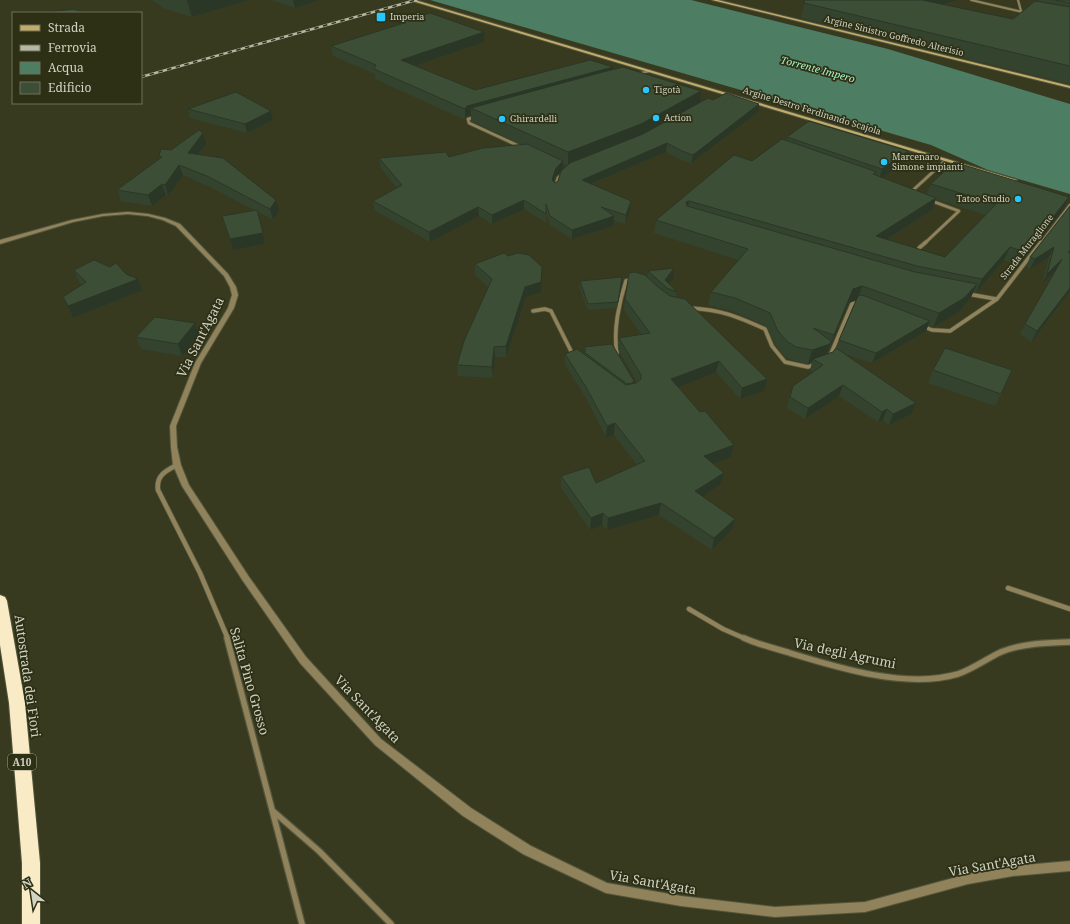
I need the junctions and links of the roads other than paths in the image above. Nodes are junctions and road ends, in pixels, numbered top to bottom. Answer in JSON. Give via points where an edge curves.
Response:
{"nodes":[{"id":1,"x":411,"y":0,"type":"edge"},
{"id":2,"x":714,"y":0,"type":"edge"},
{"id":3,"x":971,"y":0,"type":"edge"},
{"id":4,"x":1018,"y":0,"type":"edge"},
{"id":5,"x":1021,"y":11,"type":"junction"},
{"id":6,"x":1028,"y":13,"type":"edge"},
{"id":7,"x":650,"y":71,"type":"junction"},
{"id":8,"x":630,"y":75,"type":"edge"},
{"id":9,"x":1070,"y":87,"type":"edge"},
{"id":10,"x":726,"y":93,"type":"junction"},
{"id":11,"x":719,"y":97,"type":"edge"},
{"id":12,"x":483,"y":115,"type":"edge"},
{"id":13,"x":528,"y":150,"type":"edge"},
{"id":14,"x":946,"y":160,"type":"junction"},
{"id":15,"x":563,"y":173,"type":"edge"},
{"id":16,"x":1019,"y":182,"type":"edge"},
{"id":17,"x":555,"y":189,"type":"edge"},
{"id":18,"x":916,"y":196,"type":"edge"},
{"id":19,"x":923,"y":198,"type":"edge"},
{"id":20,"x":1070,"y":205,"type":"edge"},
{"id":21,"x":0,"y":242,"type":"edge"},
{"id":22,"x":919,"y":248,"type":"edge"},
{"id":23,"x":634,"y":279,"type":"edge"},
{"id":24,"x":966,"y":294,"type":"edge"},
{"id":25,"x":997,"y":299,"type":"junction"},
{"id":26,"x":866,"y":305,"type":"edge"},
{"id":27,"x":683,"y":306,"type":"edge"},
{"id":28,"x":533,"y":311,"type":"dead end"},
{"id":29,"x":918,"y":324,"type":"edge"},
{"id":30,"x":620,"y":359,"type":"edge"},
{"id":31,"x":580,"y":360,"type":"edge"},
{"id":32,"x":828,"y":360,"type":"edge"},
{"id":33,"x":821,"y":363,"type":"edge"},
{"id":34,"x":177,"y":465,"type":"junction"},
{"id":35,"x":1008,"y":588,"type":"dead end"},
{"id":36,"x":0,"y":601,"type":"edge"},
{"id":37,"x":689,"y":609,"type":"dead end"},
{"id":38,"x":1070,"y":609,"type":"edge"},
{"id":39,"x":1070,"y":642,"type":"edge"},
{"id":40,"x":274,"y":812,"type":"junction"},
{"id":41,"x":1070,"y":866,"type":"edge"},
{"id":42,"x":32,"y":924,"type":"edge"},
{"id":43,"x":302,"y":924,"type":"edge"},
{"id":44,"x":391,"y":924,"type":"edge"}],
"edges":[{"from":1,"to":7,"type":"main road","name":"Argine Destro Ferdinando Scajola"},
{"from":2,"to":9,"type":"main road","name":"Argine Sinistro Goffredo Alterisio"},
{"from":3,"to":5,"type":"street"},
{"from":4,"to":5,"type":"street"},
{"from":5,"to":6,"type":"street"},
{"from":7,"to":8,"type":"street"},
{"from":7,"to":10,"type":"main road","name":"Argine Destro Ferdinando Scajola"},
{"from":10,"to":11,"type":"street"},
{"from":10,"to":14,"type":"main road","name":"Argine Destro Ferdinando Scajola"},
{"from":12,"to":13,"type":"street","via":[[468,119],[469,123]]},
{"from":14,"to":16,"type":"main road","name":"Argine Destro Ferdinando Scajola"},
{"from":14,"to":18,"type":"street","via":[[909,194]]},
{"from":15,"to":17,"type":"street","via":[[558,178]]},
{"from":19,"to":22,"type":"street","via":[[959,211]]},
{"from":20,"to":25,"type":"street","name":"Strada Muraglione"},
{"from":21,"to":34,"type":"street","name":"Via Sant'Agata","via":[[72,221],[103,215],[148,215],[178,225],[226,275],[235,295],[231,308],[198,363],[173,426]]},
{"from":23,"to":30,"type":"street","via":[[626,281],[623,289],[616,350]]},
{"from":24,"to":25,"type":"street"},
{"from":25,"to":29,"type":"street","name":"Strada Muraglione","via":[[950,331],[932,330]]},
{"from":26,"to":32,"type":"street","via":[[859,302],[852,304]]},
{"from":27,"to":33,"type":"street","via":[[732,314],[764,329],[772,346],[785,362],[808,367]]},
{"from":28,"to":31,"type":"street","via":[[551,311],[574,355]]},
{"from":34,"to":40,"type":"street","name":"Salita Pino Grosso","via":[[165,470],[156,483],[200,574],[228,640]]},
{"from":34,"to":41,"type":"street","name":"Via Sant'Agata","via":[[186,486],[303,660],[378,742],[474,816],[527,850],[606,888],[681,901],[775,912],[865,906],[968,879],[1014,871]]},
{"from":35,"to":38,"type":"street"},
{"from":36,"to":42,"type":"highway","name":"Autostrada dei Fiori","number":"A10","via":[[17,703],[31,862]]},
{"from":37,"to":39,"type":"street","name":"Via degli Agrumi","via":[[746,640],[820,662],[881,676],[949,676],[965,673],[1016,647]]},
{"from":40,"to":43,"type":"street","name":"Salita Pino Grosso"},
{"from":40,"to":44,"type":"street","via":[[319,851]]}]}
